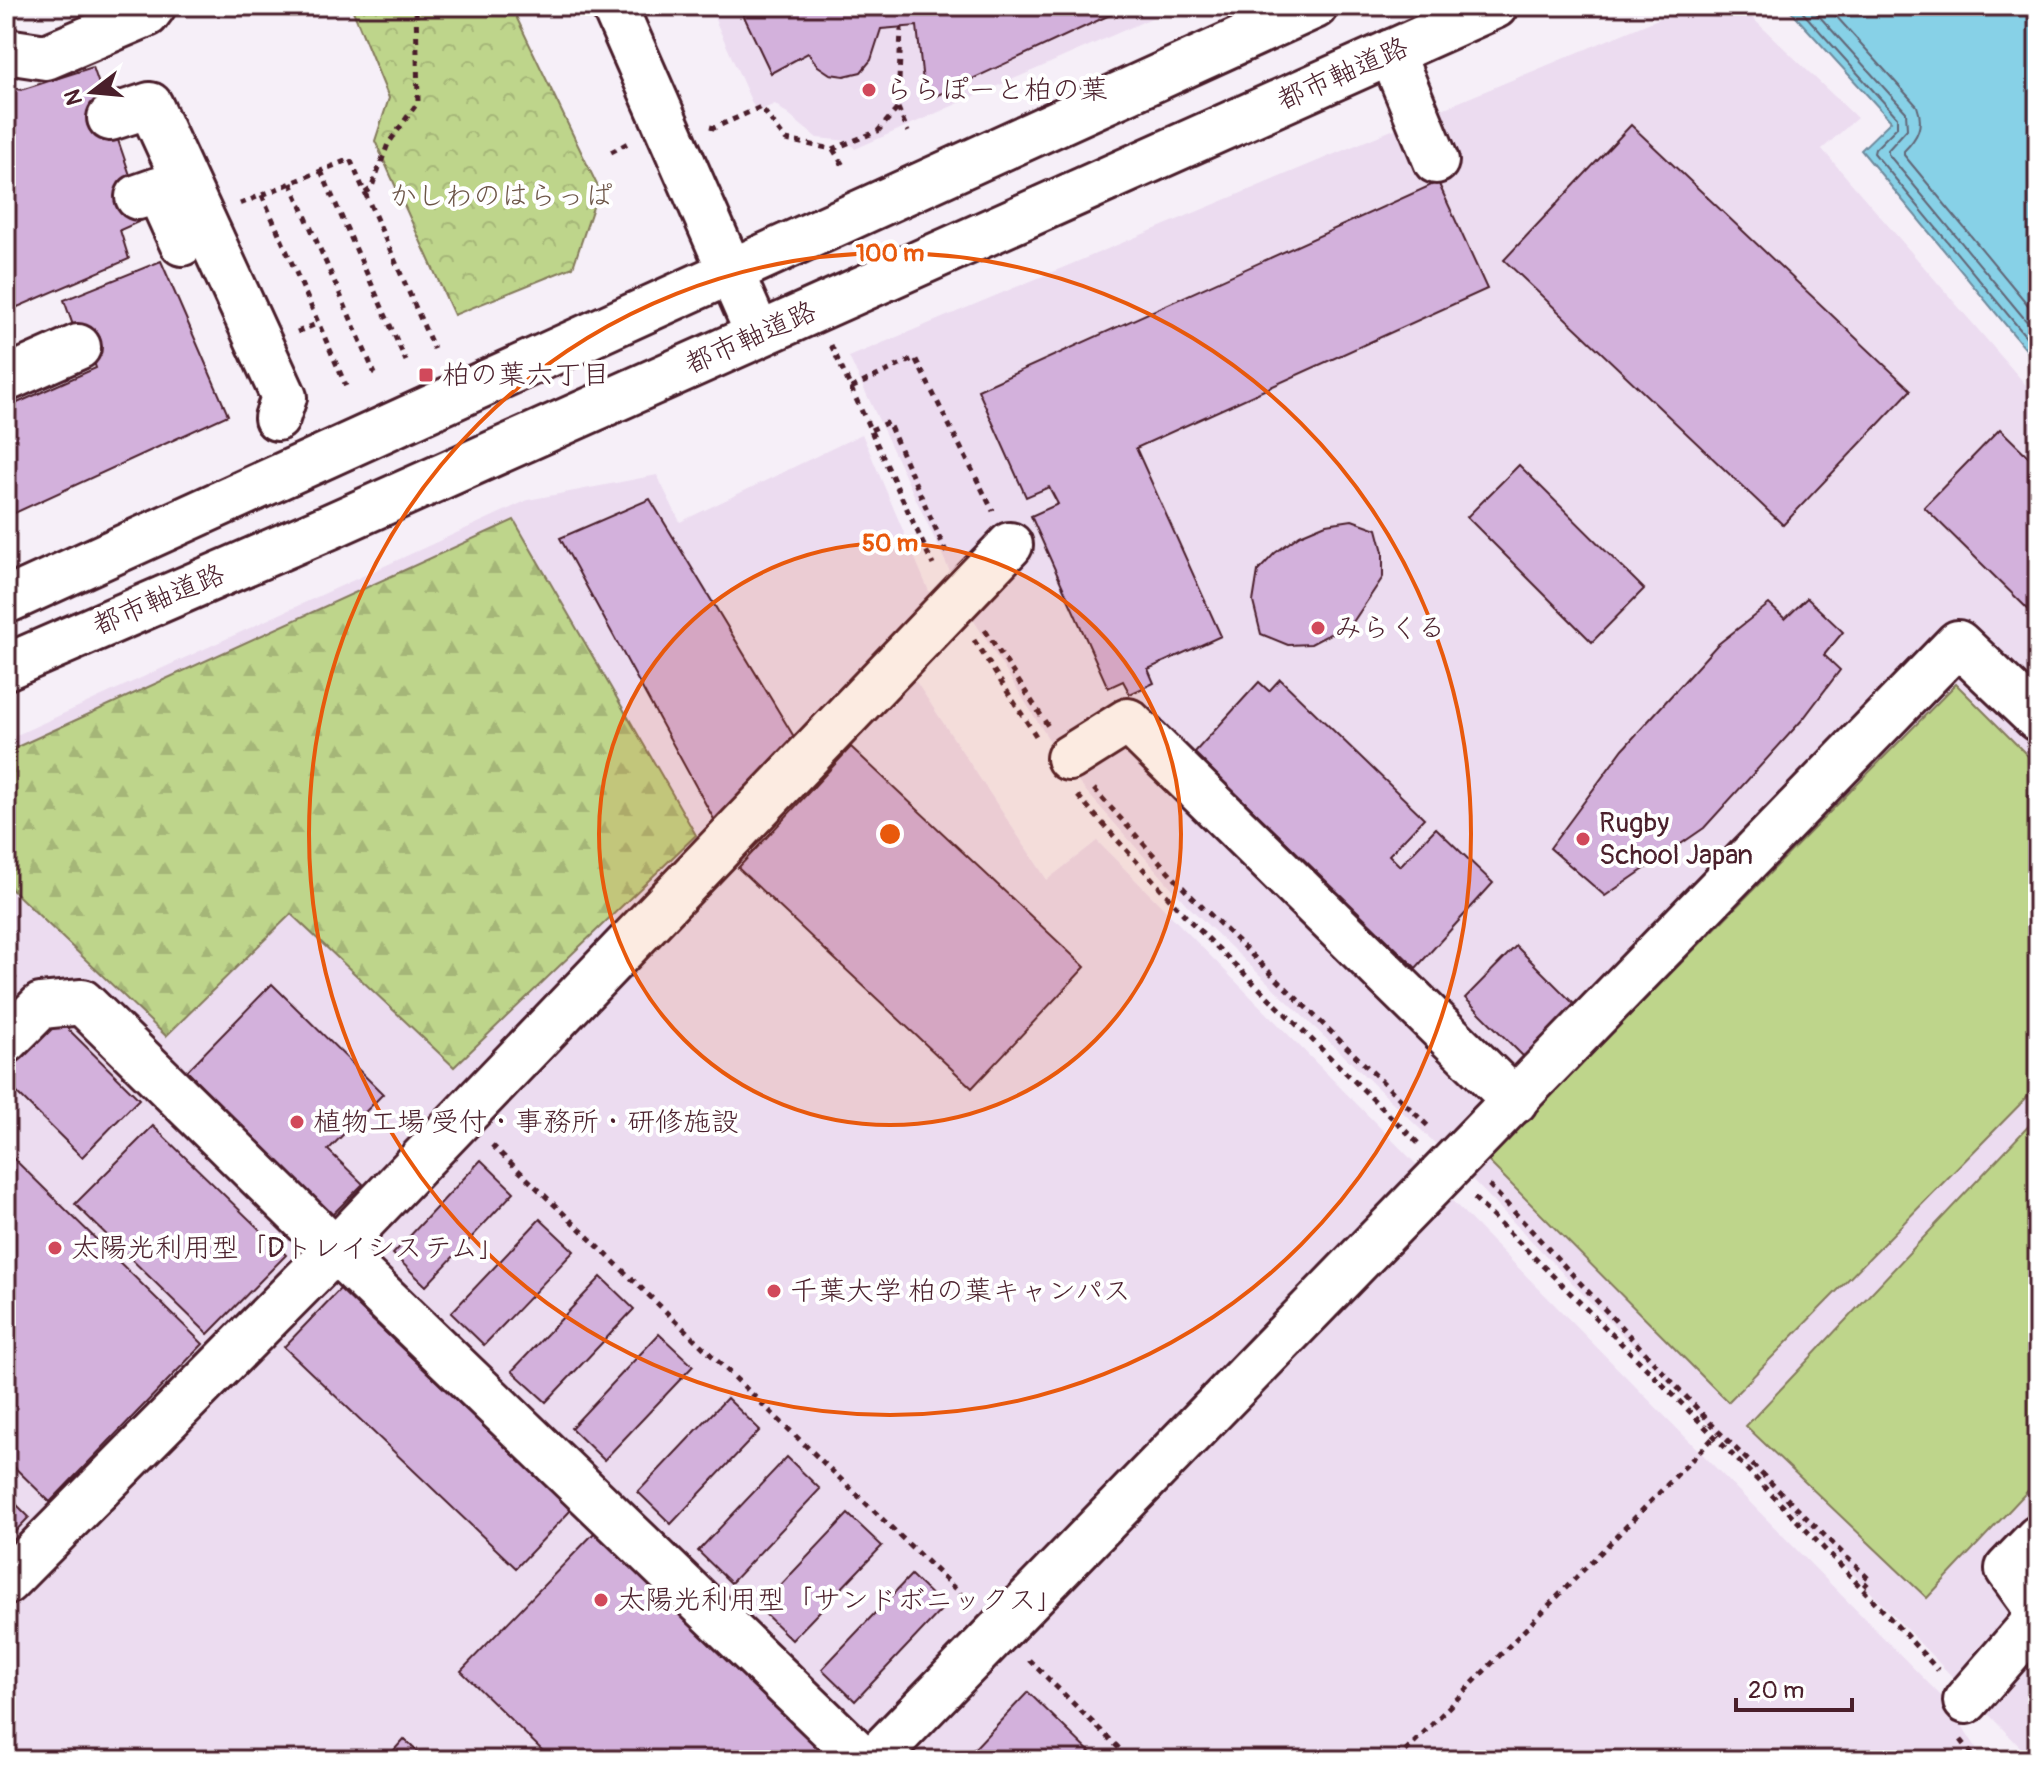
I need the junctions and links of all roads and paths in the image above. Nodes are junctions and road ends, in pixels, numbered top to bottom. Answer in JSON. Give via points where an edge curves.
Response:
{"nodes":[{"id":1,"x":153,"y":6,"type":"edge"},
{"id":2,"x":416,"y":6,"type":"edge"},
{"id":3,"x":614,"y":6,"type":"edge"},
{"id":4,"x":1315,"y":6,"type":"edge"},
{"id":5,"x":1495,"y":6,"type":"edge"},
{"id":6,"x":901,"y":28,"type":"dead end"},
{"id":7,"x":6,"y":51,"type":"edge"},
{"id":8,"x":1391,"y":52,"type":"junction"},
{"id":9,"x":898,"y":108,"type":"junction"},
{"id":10,"x":110,"y":118,"type":"dead end"},
{"id":11,"x":734,"y":120,"type":"dead end"},
{"id":12,"x":908,"y":132,"type":"dead end"},
{"id":13,"x":833,"y":149,"type":"junction"},
{"id":14,"x":1436,"y":161,"type":"dead end"},
{"id":15,"x":844,"y":167,"type":"dead end"},
{"id":16,"x":321,"y":171,"type":"junction"},
{"id":17,"x":291,"y":183,"type":"junction"},
{"id":18,"x":365,"y":193,"type":"junction"},
{"id":19,"x":262,"y":195,"type":"junction"},
{"id":20,"x":138,"y":197,"type":"dead end"},
{"id":21,"x":237,"y":205,"type":"dead end"},
{"id":22,"x":731,"y":272,"type":"junction"},
{"id":23,"x":319,"y":323,"type":"junction"},
{"id":24,"x":758,"y":334,"type":"junction"},
{"id":25,"x":273,"y":338,"type":"junction"},
{"id":26,"x":831,"y":344,"type":"dead end"},
{"id":27,"x":78,"y":347,"type":"dead end"},
{"id":28,"x":434,"y":349,"type":"dead end"},
{"id":29,"x":406,"y":361,"type":"dead end"},
{"id":30,"x":375,"y":374,"type":"dead end"},
{"id":31,"x":6,"y":379,"type":"edge"},
{"id":32,"x":346,"y":386,"type":"dead end"},
{"id":33,"x":851,"y":388,"type":"junction"},
{"id":34,"x":871,"y":430,"type":"junction"},
{"id":35,"x":300,"y":469,"type":"junction"},
{"id":36,"x":1010,"y":545,"type":"joint"},
{"id":37,"x":958,"y":599,"type":"junction"},
{"id":38,"x":6,"y":601,"type":"edge"},
{"id":39,"x":6,"y":667,"type":"edge"},
{"id":40,"x":2038,"y":719,"type":"edge"},
{"id":41,"x":1062,"y":766,"type":"junction"},
{"id":42,"x":6,"y":1041,"type":"edge"},
{"id":43,"x":1515,"y":1101,"type":"junction"},
{"id":44,"x":462,"y":1117,"type":"junction"},
{"id":45,"x":1454,"y":1164,"type":"junction"},
{"id":46,"x":335,"y":1250,"type":"junction"},
{"id":47,"x":1717,"y":1434,"type":"junction"},
{"id":48,"x":2038,"y":1538,"type":"edge"},
{"id":49,"x":6,"y":1582,"type":"edge"},
{"id":50,"x":1862,"y":1588,"type":"junction"},
{"id":51,"x":998,"y":1630,"type":"junction"},
{"id":52,"x":1966,"y":1701,"type":"joint"},
{"id":53,"x":888,"y":1754,"type":"edge"},
{"id":54,"x":1131,"y":1760,"type":"edge"},
{"id":55,"x":1397,"y":1760,"type":"edge"}],
"edges":[{"from":1,"to":7,"type":"main road","via":[[147,14],[46,57]]},
{"from":2,"to":18,"type":"path","via":[[418,102],[388,144]]},
{"from":3,"to":22,"type":"main road"},
{"from":4,"to":22,"type":"main road"},
{"from":5,"to":8,"type":"main road","name":"都市軸道路"},
{"from":6,"to":9,"type":"path"},
{"from":8,"to":14,"type":"main road"},
{"from":8,"to":24,"type":"main road","name":"都市軸道路"},
{"from":9,"to":12,"type":"path"},
{"from":9,"to":13,"type":"path","via":[[878,131]]},
{"from":10,"to":25,"type":"main road","via":[[150,105]]},
{"from":11,"to":13,"type":"path","via":[[761,107],[786,140]]},
{"from":13,"to":15,"type":"path"},
{"from":16,"to":17,"type":"path"},
{"from":16,"to":18,"type":"path","via":[[350,159]]},
{"from":16,"to":29,"type":"path"},
{"from":17,"to":19,"type":"path"},
{"from":17,"to":30,"type":"path"},
{"from":18,"to":28,"type":"path"},
{"from":19,"to":21,"type":"path"},
{"from":19,"to":23,"type":"path"},
{"from":20,"to":25,"type":"main road","via":[[158,190]]},
{"from":22,"to":24,"type":"main road"},
{"from":22,"to":35,"type":"main road"},
{"from":23,"to":25,"type":"path"},
{"from":23,"to":32,"type":"path"},
{"from":24,"to":39,"type":"main road","name":"都市軸道路"},
{"from":25,"to":35,"type":"main road","via":[[284,397],[277,418]]},
{"from":26,"to":33,"type":"path"},
{"from":27,"to":31,"type":"main road"},
{"from":33,"to":34,"type":"path"},
{"from":33,"to":36,"type":"path","via":[[915,358]]},
{"from":34,"to":37,"type":"path"},
{"from":34,"to":37,"type":"path","via":[[888,422]]},
{"from":35,"to":38,"type":"main road"},
{"from":36,"to":37,"type":"main road"},
{"from":37,"to":41,"type":"path"},
{"from":37,"to":41,"type":"path"},
{"from":37,"to":44,"type":"main road"},
{"from":40,"to":43,"type":"main road","via":[[1958,643]]},
{"from":41,"to":43,"type":"main road","via":[[1128,721]]},
{"from":41,"to":45,"type":"path","via":[[1108,807]]},
{"from":41,"to":45,"type":"path","via":[[1188,919]]},
{"from":42,"to":46,"type":"main road","via":[[41,1006],[82,1002]]},
{"from":43,"to":45,"type":"main road"},
{"from":44,"to":46,"type":"main road"},
{"from":44,"to":51,"type":"path"},
{"from":45,"to":47,"type":"path"},
{"from":45,"to":47,"type":"path"},
{"from":45,"to":51,"type":"main road"},
{"from":46,"to":49,"type":"main road"},
{"from":46,"to":53,"type":"main road"},
{"from":47,"to":50,"type":"path"},
{"from":47,"to":50,"type":"path","via":[[1870,1580]]},
{"from":47,"to":55,"type":"path"},
{"from":48,"to":52,"type":"main road","via":[[2008,1569],[2034,1605],[2032,1625]]},
{"from":50,"to":52,"type":"path"},
{"from":51,"to":53,"type":"main road"},
{"from":51,"to":54,"type":"path"}]}
